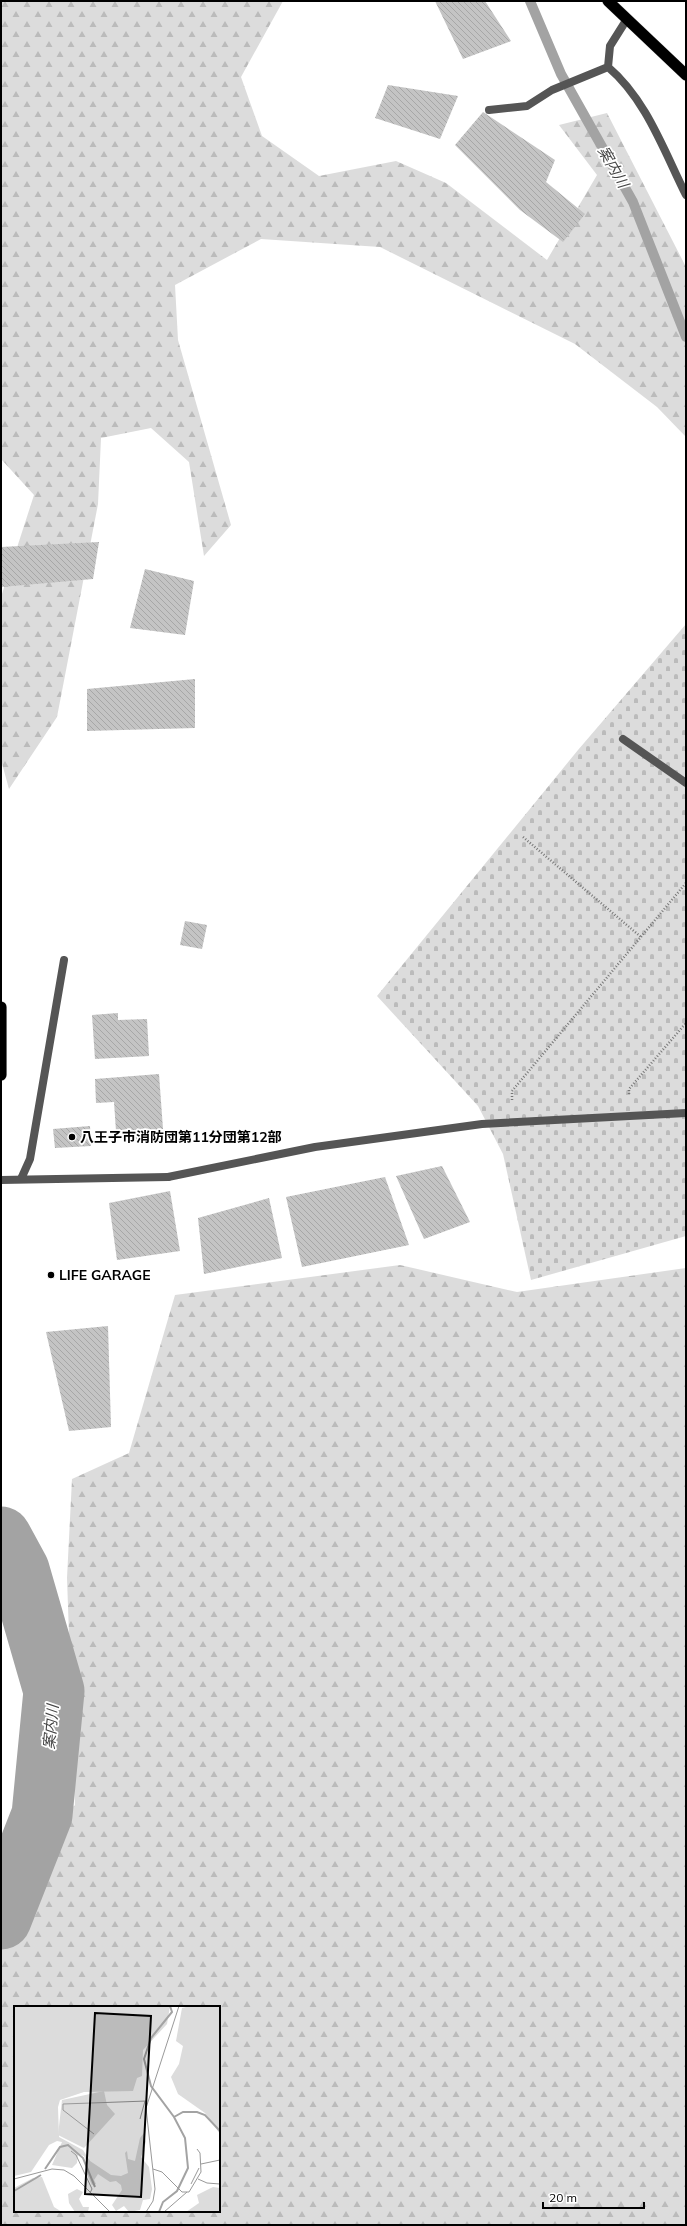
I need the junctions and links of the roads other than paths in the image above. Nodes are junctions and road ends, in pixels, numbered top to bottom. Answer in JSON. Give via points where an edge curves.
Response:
{"nodes":[{"id":1,"x":608,"y":1,"type":"edge"},
{"id":2,"x":627,"y":19,"type":"junction"},
{"id":3,"x":608,"y":67,"type":"junction"},
{"id":4,"x":686,"y":75,"type":"edge"},
{"id":5,"x":490,"y":110,"type":"dead end"},
{"id":6,"x":686,"y":195,"type":"edge"},
{"id":7,"x":624,"y":739,"type":"dead end"},
{"id":8,"x":686,"y":783,"type":"edge"},
{"id":9,"x":64,"y":960,"type":"dead end"},
{"id":10,"x":1,"y":1007,"type":"edge"},
{"id":11,"x":1,"y":1075,"type":"edge"},
{"id":12,"x":686,"y":1113,"type":"edge"},
{"id":13,"x":21,"y":1179,"type":"junction"},
{"id":14,"x":1,"y":1180,"type":"edge"}],
"edges":[{"from":1,"to":2,"type":"highway"},
{"from":2,"to":3,"type":"street","via":[[610,46]]},
{"from":2,"to":4,"type":"highway"},
{"from":3,"to":5,"type":"street","via":[[552,90],[527,106]]},
{"from":3,"to":6,"type":"street","via":[[624,80],[650,122]]},
{"from":7,"to":8,"type":"street"},
{"from":9,"to":13,"type":"street","via":[[30,1159]]},
{"from":10,"to":11,"type":"highway"},
{"from":12,"to":13,"type":"street","via":[[482,1124],[315,1146],[168,1177]]},
{"from":13,"to":14,"type":"street"}]}
